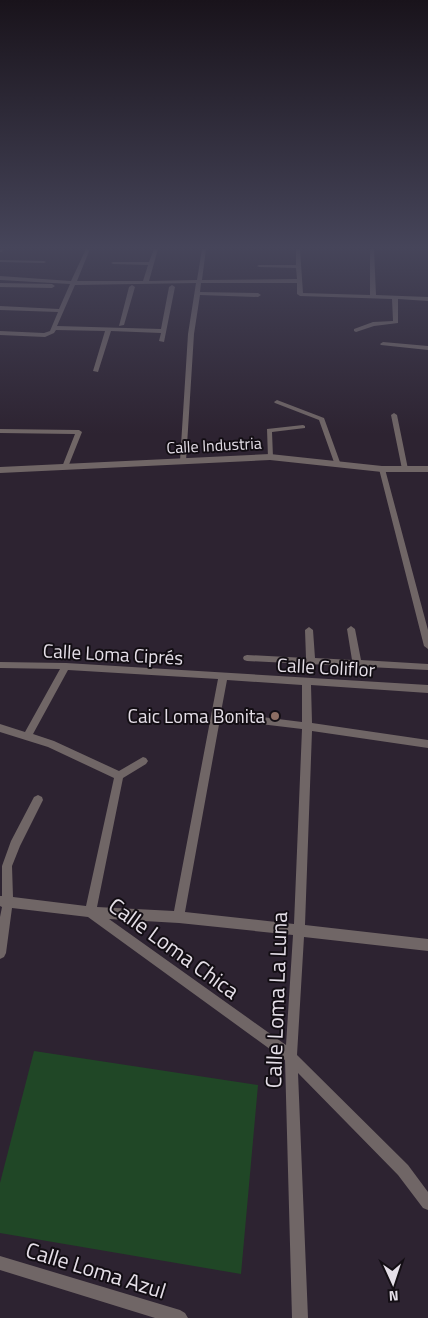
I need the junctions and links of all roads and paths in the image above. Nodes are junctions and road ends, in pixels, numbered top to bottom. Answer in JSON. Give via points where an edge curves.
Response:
{"nodes":[{"id":1,"x":38,"y":311,"type":"edge"},
{"id":2,"x":126,"y":311,"type":"edge"},
{"id":3,"x":167,"y":311,"type":"edge"},
{"id":4,"x":194,"y":311,"type":"edge"},
{"id":5,"x":396,"y":311,"type":"edge"},
{"id":6,"x":61,"y":312,"type":"joint"},
{"id":7,"x":122,"y":325,"type":"dead end"},
{"id":8,"x":356,"y":330,"type":"dead end"},
{"id":9,"x":52,"y":331,"type":"junction"},
{"id":10,"x":108,"y":331,"type":"junction"},
{"id":11,"x":163,"y":332,"type":"junction"},
{"id":12,"x":0,"y":333,"type":"edge"},
{"id":13,"x":162,"y":341,"type":"dead end"},
{"id":14,"x":383,"y":344,"type":"dead end"},
{"id":15,"x":428,"y":348,"type":"edge"},
{"id":16,"x":96,"y":371,"type":"dead end"},
{"id":17,"x":277,"y":402,"type":"dead end"},
{"id":18,"x":394,"y":415,"type":"dead end"},
{"id":19,"x":303,"y":427,"type":"dead end"},
{"id":20,"x":0,"y":431,"type":"edge"},
{"id":21,"x":79,"y":432,"type":"joint"},
{"id":22,"x":270,"y":457,"type":"junction"},
{"id":23,"x":183,"y":461,"type":"junction"},
{"id":24,"x":338,"y":465,"type":"junction"},
{"id":25,"x":64,"y":466,"type":"junction"},
{"id":26,"x":382,"y":469,"type":"junction"},
{"id":27,"x":405,"y":469,"type":"junction"},
{"id":28,"x":428,"y":469,"type":"edge"},
{"id":29,"x":0,"y":470,"type":"edge"},
{"id":30,"x":350,"y":629,"type":"dead end"},
{"id":31,"x":309,"y":630,"type":"dead end"},
{"id":32,"x":428,"y":646,"type":"edge"},
{"id":33,"x":247,"y":658,"type":"dead end"},
{"id":34,"x":311,"y":660,"type":"junction"},
{"id":35,"x":358,"y":663,"type":"junction"},
{"id":36,"x":0,"y":665,"type":"edge"},
{"id":37,"x":66,"y":666,"type":"junction"},
{"id":38,"x":428,"y":667,"type":"edge"},
{"id":39,"x":223,"y":677,"type":"junction"},
{"id":40,"x":306,"y":683,"type":"junction"},
{"id":41,"x":428,"y":689,"type":"edge"},
{"id":42,"x":216,"y":715,"type":"junction"},
{"id":43,"x":307,"y":726,"type":"junction"},
{"id":44,"x":0,"y":728,"type":"edge"},
{"id":45,"x":27,"y":737,"type":"junction"},
{"id":46,"x":428,"y":744,"type":"edge"},
{"id":47,"x":143,"y":761,"type":"dead end"},
{"id":48,"x":119,"y":776,"type":"junction"},
{"id":49,"x":38,"y":800,"type":"dead end"},
{"id":50,"x":4,"y":901,"type":"edge"},
{"id":51,"x":90,"y":912,"type":"junction"},
{"id":52,"x":179,"y":917,"type":"junction"},
{"id":53,"x":299,"y":931,"type":"junction"},
{"id":54,"x":428,"y":945,"type":"edge"},
{"id":55,"x":0,"y":953,"type":"edge"},
{"id":56,"x":291,"y":1056,"type":"junction"},
{"id":57,"x":428,"y":1203,"type":"edge"},
{"id":58,"x":0,"y":1263,"type":"edge"},
{"id":59,"x":180,"y":1318,"type":"edge"},
{"id":60,"x":300,"y":1318,"type":"edge"}],
"edges":[{"from":1,"to":6,"type":"street"},
{"from":2,"to":7,"type":"street"},
{"from":3,"to":11,"type":"street"},
{"from":4,"to":23,"type":"street"},
{"from":5,"to":8,"type":"street","via":[[396,322],[373,324]]},
{"from":6,"to":9,"type":"street"},
{"from":9,"to":10,"type":"street"},
{"from":9,"to":12,"type":"street"},
{"from":10,"to":11,"type":"street"},
{"from":10,"to":16,"type":"street"},
{"from":11,"to":13,"type":"street"},
{"from":14,"to":15,"type":"street"},
{"from":17,"to":24,"type":"street","via":[[322,419]]},
{"from":18,"to":27,"type":"street"},
{"from":19,"to":22,"type":"street","via":[[269,430]]},
{"from":20,"to":21,"type":"street"},
{"from":21,"to":25,"type":"street"},
{"from":22,"to":23,"type":"street","name":"Calle Industria"},
{"from":22,"to":24,"type":"street","name":"Calle Industria"},
{"from":23,"to":25,"type":"street","name":"Calle Industria"},
{"from":24,"to":26,"type":"street","name":"Calle Industria"},
{"from":25,"to":29,"type":"street","name":"Calle Industria"},
{"from":26,"to":27,"type":"street","name":"Calle Industria"},
{"from":26,"to":32,"type":"street"},
{"from":27,"to":28,"type":"street","name":"Calle Industria"},
{"from":30,"to":35,"type":"street"},
{"from":31,"to":34,"type":"street"},
{"from":33,"to":34,"type":"street"},
{"from":34,"to":35,"type":"street"},
{"from":35,"to":38,"type":"street"},
{"from":36,"to":37,"type":"street","name":"Calle Loma Ciprés"},
{"from":37,"to":39,"type":"street","name":"Calle Loma Ciprés"},
{"from":37,"to":45,"type":"street"},
{"from":39,"to":40,"type":"street","name":"Calle Coliflor"},
{"from":39,"to":42,"type":"street"},
{"from":40,"to":41,"type":"street","name":"Calle Coliflor"},
{"from":40,"to":43,"type":"street","name":"Calle Loma La Luna"},
{"from":42,"to":43,"type":"street"},
{"from":42,"to":52,"type":"street"},
{"from":43,"to":46,"type":"street"},
{"from":43,"to":53,"type":"street","name":"Calle Loma La Luna"},
{"from":44,"to":45,"type":"street"},
{"from":45,"to":48,"type":"street","via":[[51,744]]},
{"from":47,"to":48,"type":"street"},
{"from":48,"to":51,"type":"street"},
{"from":49,"to":50,"type":"street","via":[[10,854]]},
{"from":50,"to":51,"type":"street"},
{"from":50,"to":55,"type":"street"},
{"from":51,"to":52,"type":"street"},
{"from":51,"to":56,"type":"street","name":"Calle Loma Chica"},
{"from":52,"to":53,"type":"street"},
{"from":53,"to":54,"type":"street"},
{"from":53,"to":56,"type":"street","name":"Calle Loma La Luna"},
{"from":56,"to":57,"type":"street","name":"Calle Loma Chica","via":[[403,1170]]},
{"from":56,"to":60,"type":"street","name":"Calle Loma La Luna"},
{"from":58,"to":59,"type":"street","name":"Calle Loma Azul"}]}
